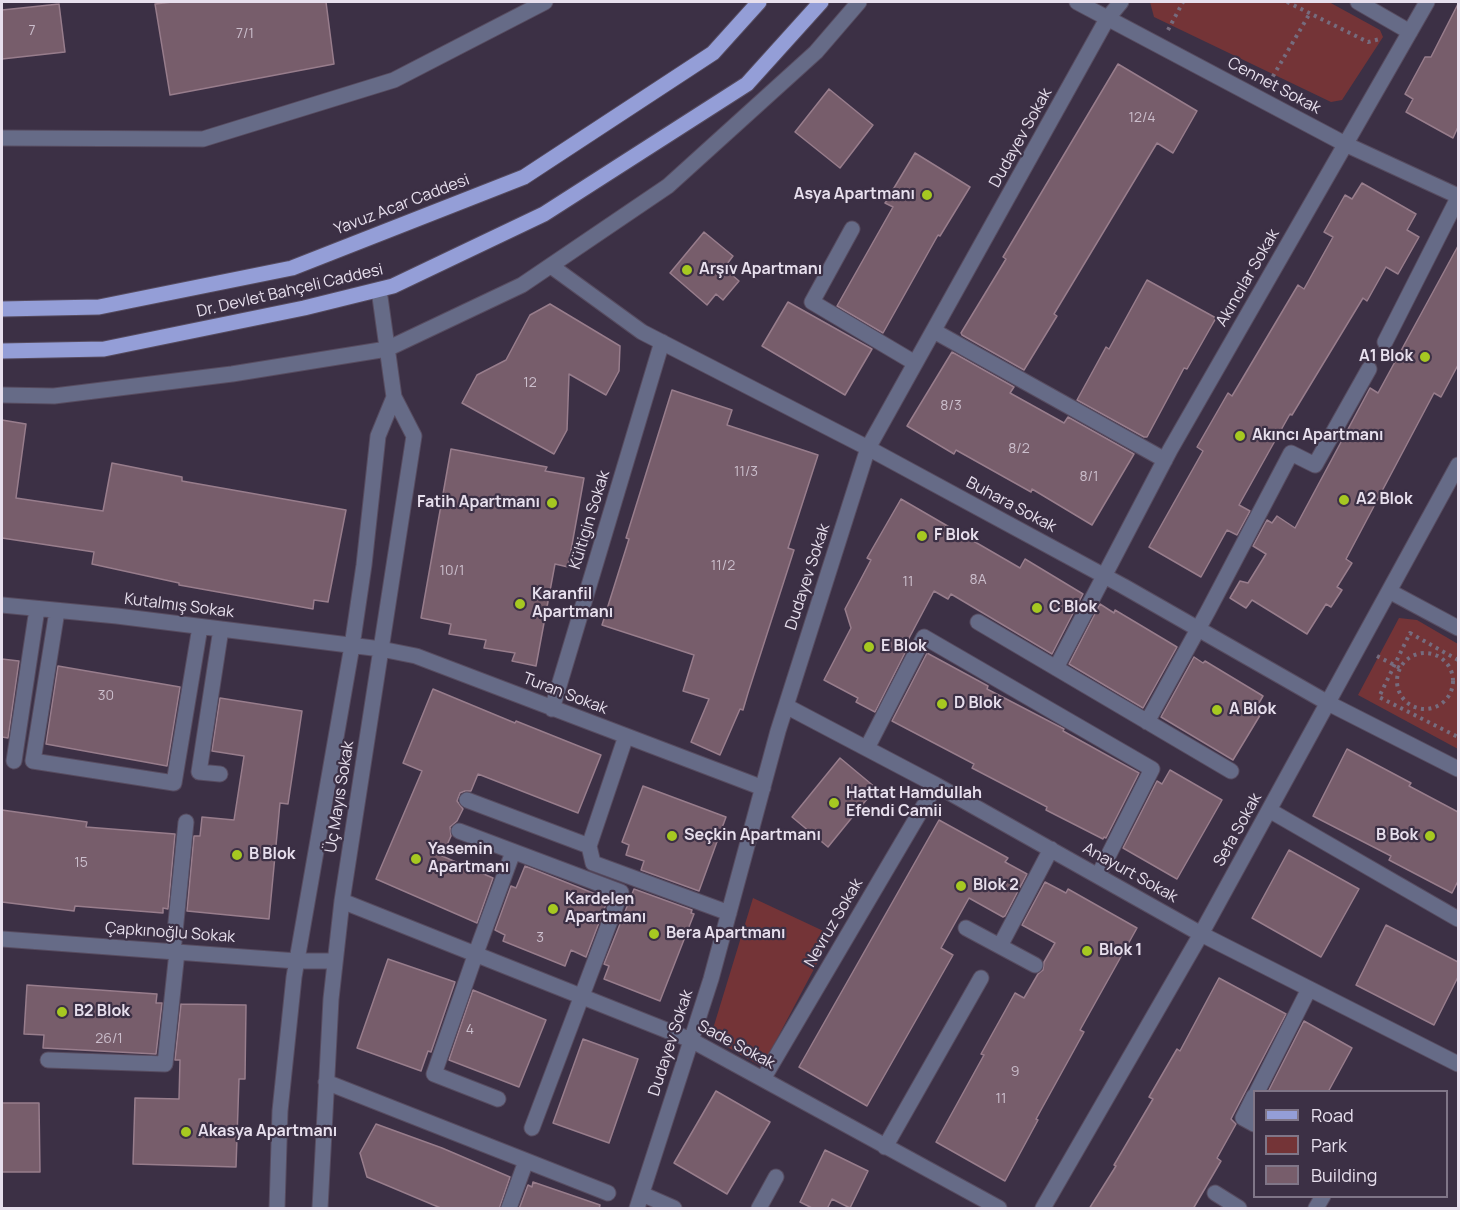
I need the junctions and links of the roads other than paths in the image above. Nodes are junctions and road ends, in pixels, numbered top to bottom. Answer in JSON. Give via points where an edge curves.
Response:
{"nodes":[{"id":1,"x":545,"y":2,"type":"edge"},
{"id":2,"x":759,"y":2,"type":"edge"},
{"id":3,"x":821,"y":2,"type":"edge"},
{"id":4,"x":859,"y":2,"type":"edge"},
{"id":5,"x":1077,"y":2,"type":"edge"},
{"id":6,"x":1120,"y":2,"type":"edge"},
{"id":7,"x":1358,"y":2,"type":"edge"},
{"id":8,"x":1427,"y":2,"type":"edge"},
{"id":9,"x":1107,"y":19,"type":"junction"},
{"id":10,"x":1410,"y":32,"type":"junction"},
{"id":11,"x":2,"y":138,"type":"edge"},
{"id":12,"x":1345,"y":144,"type":"junction"},
{"id":13,"x":1458,"y":197,"type":"edge"},
{"id":14,"x":852,"y":229,"type":"dead end"},
{"id":15,"x":551,"y":266,"type":"junction"},
{"id":16,"x":379,"y":290,"type":"junction"},
{"id":17,"x":2,"y":309,"type":"edge"},
{"id":18,"x":934,"y":331,"type":"junction"},
{"id":19,"x":662,"y":342,"type":"junction"},
{"id":20,"x":1385,"y":342,"type":"dead end"},
{"id":21,"x":387,"y":349,"type":"junction"},
{"id":22,"x":2,"y":351,"type":"edge"},
{"id":23,"x":915,"y":363,"type":"junction"},
{"id":24,"x":1369,"y":369,"type":"dead end"},
{"id":25,"x":2,"y":395,"type":"edge"},
{"id":26,"x":394,"y":397,"type":"junction"},
{"id":27,"x":868,"y":448,"type":"junction"},
{"id":28,"x":1164,"y":460,"type":"junction"},
{"id":29,"x":1458,"y":465,"type":"edge"},
{"id":30,"x":1105,"y":575,"type":"junction"},
{"id":31,"x":1389,"y":591,"type":"junction"},
{"id":32,"x":2,"y":605,"type":"edge"},
{"id":33,"x":37,"y":609,"type":"junction"},
{"id":34,"x":57,"y":611,"type":"junction"},
{"id":35,"x":978,"y":622,"type":"dead end"},
{"id":36,"x":200,"y":627,"type":"junction"},
{"id":37,"x":1197,"y":628,"type":"junction"},
{"id":38,"x":1458,"y":628,"type":"edge"},
{"id":39,"x":221,"y":629,"type":"junction"},
{"id":40,"x":352,"y":646,"type":"junction"},
{"id":41,"x":381,"y":649,"type":"junction"},
{"id":42,"x":1056,"y":668,"type":"junction"},
{"id":43,"x":1328,"y":703,"type":"junction"},
{"id":44,"x":786,"y":706,"type":"junction"},
{"id":45,"x":552,"y":709,"type":"junction"},
{"id":46,"x":1147,"y":722,"type":"junction"},
{"id":47,"x":626,"y":736,"type":"junction"},
{"id":48,"x":867,"y":748,"type":"junction"},
{"id":49,"x":14,"y":761,"type":"dead end"},
{"id":50,"x":1458,"y":769,"type":"edge"},
{"id":51,"x":1231,"y":771,"type":"dead end"},
{"id":52,"x":220,"y":774,"type":"dead end"},
{"id":53,"x":936,"y":785,"type":"junction"},
{"id":54,"x":763,"y":788,"type":"junction"},
{"id":55,"x":467,"y":800,"type":"dead end"},
{"id":56,"x":1269,"y":810,"type":"junction"},
{"id":57,"x":186,"y":822,"type":"dead end"},
{"id":58,"x":459,"y":831,"type":"dead end"},
{"id":59,"x":589,"y":846,"type":"junction"},
{"id":60,"x":1051,"y":849,"type":"junction"},
{"id":61,"x":513,"y":852,"type":"junction"},
{"id":62,"x":1098,"y":876,"type":"junction"},
{"id":63,"x":342,"y":901,"type":"junction"},
{"id":64,"x":729,"y":913,"type":"junction"},
{"id":65,"x":1458,"y":919,"type":"edge"},
{"id":66,"x":966,"y":928,"type":"dead end"},
{"id":67,"x":1201,"y":934,"type":"junction"},
{"id":68,"x":2,"y":939,"type":"edge"},
{"id":69,"x":1000,"y":946,"type":"junction"},
{"id":70,"x":175,"y":952,"type":"junction"},
{"id":71,"x":476,"y":953,"type":"junction"},
{"id":72,"x":297,"y":961,"type":"junction"},
{"id":73,"x":335,"y":961,"type":"junction"},
{"id":74,"x":1035,"y":965,"type":"dead end"},
{"id":75,"x":981,"y":978,"type":"dead end"},
{"id":76,"x":1309,"y":989,"type":"junction"},
{"id":77,"x":582,"y":996,"type":"junction"},
{"id":78,"x":691,"y":1040,"type":"junction"},
{"id":79,"x":48,"y":1060,"type":"dead end"},
{"id":80,"x":1458,"y":1064,"type":"edge"},
{"id":81,"x":763,"y":1079,"type":"junction"},
{"id":82,"x":326,"y":1082,"type":"junction"},
{"id":83,"x":1258,"y":1090,"type":"edge"},
{"id":84,"x":1253,"y":1098,"type":"edge"},
{"id":85,"x":498,"y":1099,"type":"dead end"},
{"id":86,"x":1253,"y":1123,"type":"edge"},
{"id":87,"x":532,"y":1128,"type":"dead end"},
{"id":88,"x":885,"y":1147,"type":"junction"},
{"id":89,"x":526,"y":1161,"type":"junction"},
{"id":90,"x":776,"y":1177,"type":"dead end"},
{"id":91,"x":608,"y":1193,"type":"dead end"},
{"id":92,"x":1215,"y":1193,"type":"dead end"},
{"id":93,"x":639,"y":1201,"type":"edge"},
{"id":94,"x":277,"y":1209,"type":"edge"},
{"id":95,"x":320,"y":1209,"type":"edge"},
{"id":96,"x":509,"y":1209,"type":"edge"},
{"id":97,"x":674,"y":1209,"type":"edge"},
{"id":98,"x":759,"y":1209,"type":"edge"},
{"id":99,"x":999,"y":1209,"type":"edge"},
{"id":100,"x":1043,"y":1209,"type":"edge"},
{"id":101,"x":1239,"y":1209,"type":"edge"}],
"edges":[{"from":1,"to":11,"type":"street","via":[[394,80],[203,139]]},
{"from":2,"to":17,"type":"main road","name":"Yavuz Acar Caddesi","via":[[713,53],[524,177],[292,268],[99,307]]},
{"from":3,"to":16,"type":"main road","name":"Dr. Devlet Bahçeli Caddesi","via":[[738,90],[544,214]]},
{"from":4,"to":15,"type":"street","via":[[816,52],[668,186]]},
{"from":5,"to":9,"type":"street","name":"Cennet Sokak"},
{"from":6,"to":9,"type":"street","name":"Dudayev Sokak"},
{"from":7,"to":10,"type":"street"},
{"from":8,"to":10,"type":"street","name":"Akıncılar Sokak"},
{"from":9,"to":12,"type":"street","name":"Cennet Sokak"},
{"from":9,"to":18,"type":"street","name":"Dudayev Sokak"},
{"from":10,"to":12,"type":"street","name":"Akıncılar Sokak"},
{"from":12,"to":13,"type":"street","name":"Cennet Sokak"},
{"from":12,"to":28,"type":"street","name":"Akıncılar Sokak"},
{"from":13,"to":20,"type":"street"},
{"from":14,"to":23,"type":"street","via":[[812,302]]},
{"from":15,"to":19,"type":"street","name":"Buhara Sokak","via":[[642,332]]},
{"from":15,"to":21,"type":"street","via":[[522,285]]},
{"from":16,"to":21,"type":"street","name":"Üç Mayıs Sokak"},
{"from":16,"to":22,"type":"main road","name":"Dr. Devlet Bahçeli Caddesi","via":[[104,350]]},
{"from":18,"to":23,"type":"street","name":"Dudayev Sokak"},
{"from":18,"to":28,"type":"street"},
{"from":19,"to":27,"type":"street","name":"Buhara Sokak"},
{"from":19,"to":45,"type":"street","name":"Kültigin Sokak"},
{"from":21,"to":25,"type":"street","via":[[232,374],[54,396]]},
{"from":21,"to":26,"type":"street","name":"Üç Mayıs Sokak"},
{"from":23,"to":27,"type":"street","name":"Dudayev Sokak"},
{"from":24,"to":37,"type":"street","via":[[1315,465],[1291,453]]},
{"from":26,"to":40,"type":"street","name":"Üç Mayıs Sokak","via":[[378,436]]},
{"from":26,"to":41,"type":"street","name":"Üç Mayıs Sokak","via":[[414,436]]},
{"from":27,"to":30,"type":"street","name":"Buhara Sokak"},
{"from":27,"to":44,"type":"street","name":"Dudayev Sokak"},
{"from":28,"to":30,"type":"street","name":"Akıncılar Sokak"},
{"from":29,"to":31,"type":"street","name":"Sefa Sokak"},
{"from":30,"to":37,"type":"street","name":"Buhara Sokak"},
{"from":30,"to":42,"type":"street","name":"Akıncılar Sokak"},
{"from":31,"to":38,"type":"street"},
{"from":31,"to":43,"type":"street","name":"Sefa Sokak"},
{"from":32,"to":33,"type":"street","name":"Kutalmış Sokak"},
{"from":33,"to":34,"type":"street","name":"Kutalmış Sokak"},
{"from":33,"to":49,"type":"street"},
{"from":34,"to":36,"type":"street","name":"Kutalmış Sokak"},
{"from":34,"to":36,"type":"street","via":[[33,761],[174,783]]},
{"from":35,"to":42,"type":"street"},
{"from":36,"to":39,"type":"street","name":"Kutalmış Sokak"},
{"from":37,"to":43,"type":"street","name":"Buhara Sokak"},
{"from":37,"to":46,"type":"street"},
{"from":39,"to":40,"type":"street","name":"Kutalmış Sokak"},
{"from":39,"to":52,"type":"street","via":[[199,772]]},
{"from":40,"to":41,"type":"street","name":"Turan Sokak"},
{"from":40,"to":72,"type":"street","name":"Üç Mayıs Sokak"},
{"from":41,"to":45,"type":"street","name":"Turan Sokak","via":[[416,656]]},
{"from":41,"to":63,"type":"street","name":"Üç Mayıs Sokak"},
{"from":42,"to":46,"type":"street"},
{"from":43,"to":50,"type":"street","name":"Buhara Sokak"},
{"from":43,"to":56,"type":"street","name":"Sefa Sokak"},
{"from":44,"to":48,"type":"street","name":"Anayurt Sokak"},
{"from":44,"to":54,"type":"street","name":"Dudayev Sokak"},
{"from":45,"to":47,"type":"street","name":"Turan Sokak"},
{"from":46,"to":51,"type":"street"},
{"from":47,"to":54,"type":"street","name":"Turan Sokak"},
{"from":47,"to":59,"type":"street"},
{"from":48,"to":53,"type":"street","name":"Anayurt Sokak"},
{"from":48,"to":62,"type":"street","via":[[924,637],[1152,769]]},
{"from":53,"to":60,"type":"street","name":"Anayurt Sokak"},
{"from":53,"to":81,"type":"street","name":"Nevruz Sokak"},
{"from":54,"to":64,"type":"street","name":"Dudayev Sokak"},
{"from":55,"to":59,"type":"street"},
{"from":56,"to":65,"type":"street"},
{"from":56,"to":67,"type":"street","name":"Sefa Sokak"},
{"from":57,"to":70,"type":"street"},
{"from":58,"to":61,"type":"street"},
{"from":59,"to":64,"type":"street","via":[[594,862]]},
{"from":60,"to":62,"type":"street","name":"Anayurt Sokak"},
{"from":60,"to":69,"type":"street"},
{"from":61,"to":71,"type":"street"},
{"from":61,"to":77,"type":"street","via":[[621,892]]},
{"from":62,"to":67,"type":"street","name":"Anayurt Sokak"},
{"from":63,"to":71,"type":"street","name":"Sade Sokak"},
{"from":63,"to":73,"type":"street","name":"Üç Mayıs Sokak"},
{"from":64,"to":78,"type":"street","name":"Dudayev Sokak"},
{"from":66,"to":69,"type":"street"},
{"from":67,"to":76,"type":"street","name":"Anayurt Sokak"},
{"from":67,"to":100,"type":"street","name":"Sefa Sokak"},
{"from":68,"to":70,"type":"street","name":"Çapkınoğlu Sokak"},
{"from":69,"to":74,"type":"street"},
{"from":70,"to":72,"type":"street","name":"Çapkınoğlu Sokak"},
{"from":70,"to":79,"type":"street","via":[[165,1064]]},
{"from":71,"to":77,"type":"street","name":"Sade Sokak"},
{"from":71,"to":85,"type":"street","via":[[434,1074]]},
{"from":72,"to":73,"type":"street","name":"Çapkınoğlu Sokak"},
{"from":72,"to":94,"type":"street","name":"Üç Mayıs Sokak","via":[[280,1111]]},
{"from":73,"to":82,"type":"street","name":"Üç Mayıs Sokak"},
{"from":75,"to":88,"type":"street"},
{"from":76,"to":80,"type":"street","name":"Anayurt Sokak"},
{"from":76,"to":83,"type":"street"},
{"from":77,"to":78,"type":"street","name":"Sade Sokak"},
{"from":77,"to":87,"type":"street"},
{"from":78,"to":81,"type":"street","name":"Sade Sokak"},
{"from":78,"to":93,"type":"street","name":"Dudayev Sokak"},
{"from":81,"to":88,"type":"street","name":"Sade Sokak"},
{"from":82,"to":89,"type":"street"},
{"from":82,"to":95,"type":"street","name":"Üç Mayıs Sokak"},
{"from":84,"to":86,"type":"street","via":[[1243,1118]]},
{"from":88,"to":99,"type":"street","name":"Sade Sokak"},
{"from":89,"to":91,"type":"street"},
{"from":89,"to":96,"type":"street"},
{"from":90,"to":98,"type":"street"},
{"from":92,"to":101,"type":"street"},
{"from":93,"to":97,"type":"street"}]}
